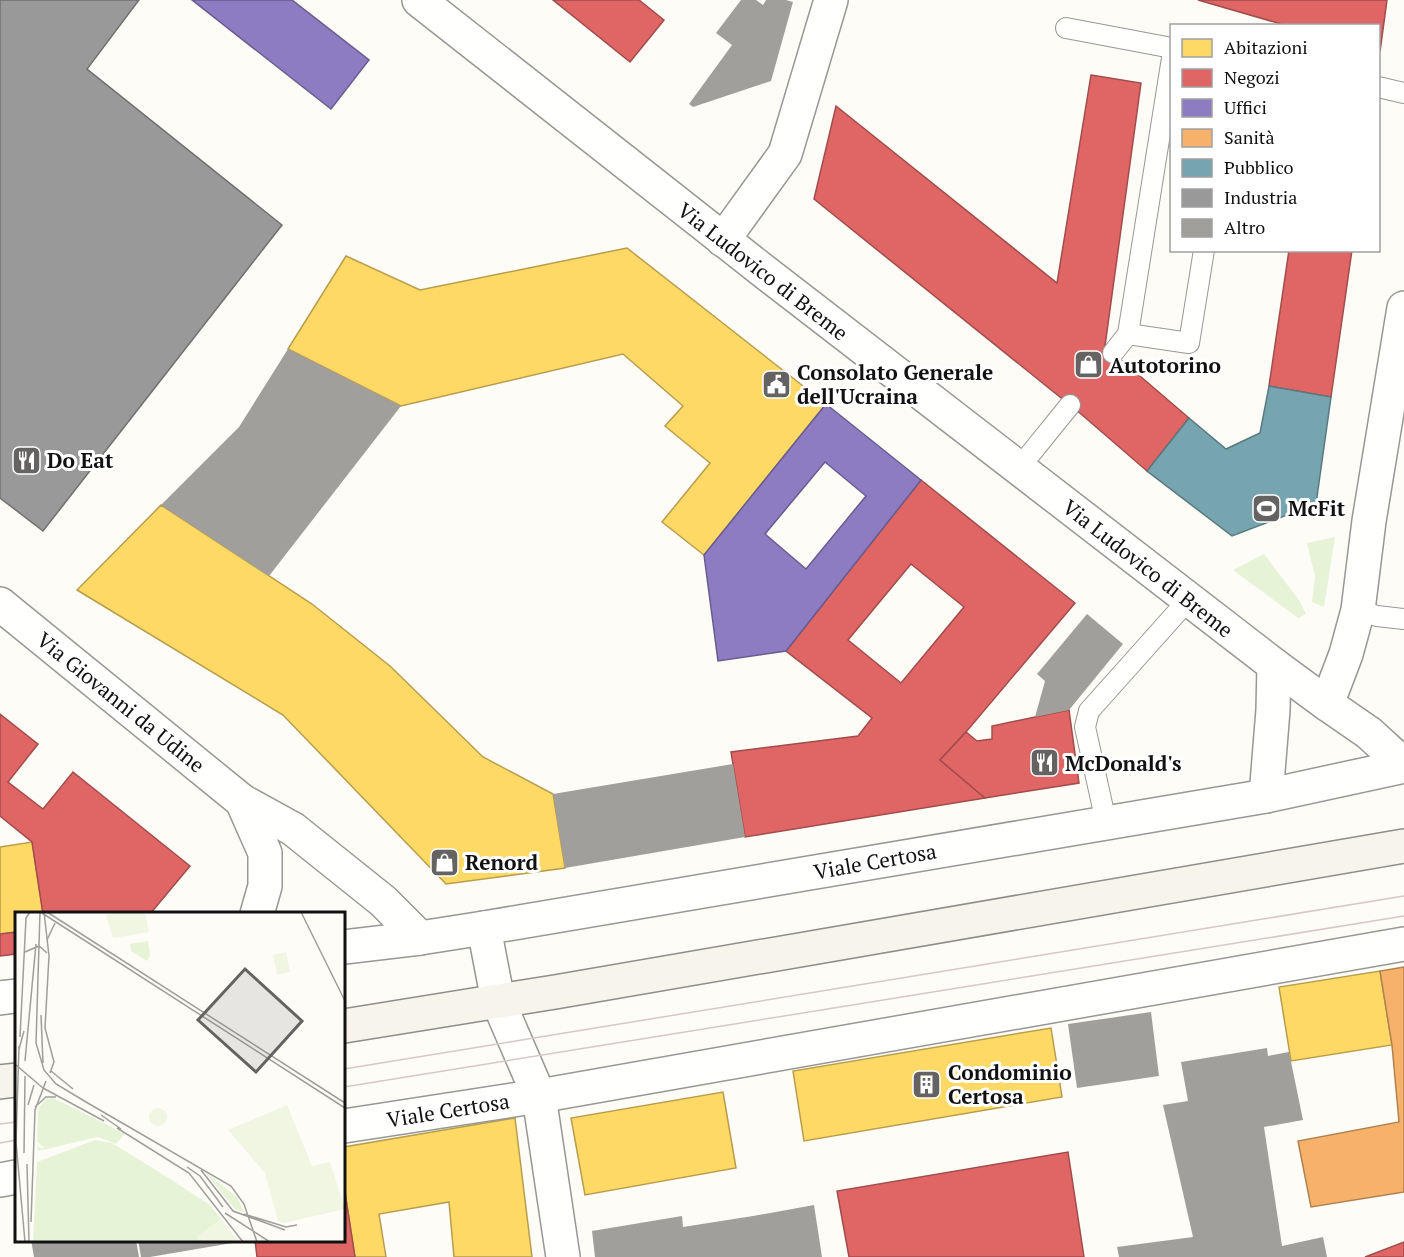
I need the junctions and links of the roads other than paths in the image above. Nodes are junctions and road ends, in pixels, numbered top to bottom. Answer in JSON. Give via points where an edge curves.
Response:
{"nodes":[{"id":1,"x":419,"y":0,"type":"edge"},
{"id":2,"x":831,"y":0,"type":"edge"},
{"id":3,"x":1066,"y":28,"type":"dead end"},
{"id":4,"x":1170,"y":48,"type":"edge"},
{"id":5,"x":1170,"y":71,"type":"edge"},
{"id":6,"x":1380,"y":87,"type":"edge"},
{"id":7,"x":1404,"y":93,"type":"edge"},
{"id":8,"x":723,"y":240,"type":"junction"},
{"id":9,"x":1204,"y":252,"type":"edge"},
{"id":10,"x":1404,"y":308,"type":"edge"},
{"id":11,"x":1128,"y":334,"type":"junction"},
{"id":12,"x":1113,"y":353,"type":"dead end"},
{"id":13,"x":1070,"y":405,"type":"dead end"},
{"id":14,"x":1019,"y":468,"type":"junction"},
{"id":15,"x":1189,"y":599,"type":"junction"},
{"id":16,"x":0,"y":604,"type":"edge"},
{"id":17,"x":1358,"y":610,"type":"junction"},
{"id":18,"x":1404,"y":619,"type":"edge"},
{"id":19,"x":1274,"y":665,"type":"junction"},
{"id":20,"x":1327,"y":704,"type":"junction"},
{"id":21,"x":1370,"y":733,"type":"joint"},
{"id":22,"x":1404,"y":766,"type":"edge"},
{"id":23,"x":1266,"y":796,"type":"junction"},
{"id":24,"x":242,"y":801,"type":"junction"},
{"id":25,"x":1106,"y":822,"type":"junction"},
{"id":26,"x":1404,"y":846,"type":"edge"},
{"id":27,"x":257,"y":912,"type":"edge"},
{"id":28,"x":484,"y":928,"type":"junction"},
{"id":29,"x":420,"y":938,"type":"junction"},
{"id":30,"x":1404,"y":944,"type":"edge"},
{"id":31,"x":345,"y":947,"type":"edge"},
{"id":32,"x":15,"y":996,"type":"edge"},
{"id":33,"x":0,"y":998,"type":"edge"},
{"id":34,"x":498,"y":1001,"type":"junction"},
{"id":35,"x":345,"y":1026,"type":"edge"},
{"id":36,"x":15,"y":1080,"type":"edge"},
{"id":37,"x":0,"y":1082,"type":"edge"},
{"id":38,"x":539,"y":1096,"type":"junction"},
{"id":39,"x":345,"y":1126,"type":"edge"},
{"id":40,"x":15,"y":1177,"type":"edge"},
{"id":41,"x":0,"y":1180,"type":"edge"},
{"id":42,"x":563,"y":1257,"type":"edge"}],
"edges":[{"from":1,"to":8,"type":"street","name":"Via Ludovico di Breme"},
{"from":2,"to":8,"type":"street","via":[[785,154]]},
{"from":3,"to":4,"type":"lane"},
{"from":5,"to":11,"type":"lane"},
{"from":6,"to":7,"type":"lane"},
{"from":8,"to":14,"type":"street","name":"Via Ludovico di Breme"},
{"from":9,"to":11,"type":"lane","via":[[1190,343]]},
{"from":10,"to":17,"type":"street"},
{"from":11,"to":12,"type":"lane"},
{"from":13,"to":14,"type":"lane"},
{"from":14,"to":15,"type":"street","name":"Via Ludovico di Breme"},
{"from":15,"to":19,"type":"street","name":"Via Ludovico di Breme"},
{"from":15,"to":25,"type":"lane","via":[[1089,711],[1085,727]]},
{"from":16,"to":24,"type":"street","name":"Via Giovanni da Udine"},
{"from":17,"to":18,"type":"lane"},
{"from":17,"to":20,"type":"street"},
{"from":19,"to":20,"type":"street","name":"Via Ludovico di Breme"},
{"from":19,"to":23,"type":"street"},
{"from":20,"to":21,"type":"street","name":"Via Ludovico di Breme"},
{"from":21,"to":22,"type":"street","name":"Viale Certosa"},
{"from":22,"to":23,"type":"street","name":"Viale Certosa"},
{"from":23,"to":25,"type":"street","name":"Viale Certosa"},
{"from":24,"to":27,"type":"street","name":"Via Giovanni da Udine","via":[[265,853],[265,886]]},
{"from":24,"to":29,"type":"street","name":"Via Giovanni da Udine","via":[[293,829],[383,901]]},
{"from":25,"to":28,"type":"street","name":"Viale Certosa"},
{"from":26,"to":34,"type":"main road"},
{"from":28,"to":29,"type":"street","name":"Viale Certosa"},
{"from":28,"to":34,"type":"street"},
{"from":29,"to":31,"type":"street","name":"Viale Certosa"},
{"from":30,"to":38,"type":"street","name":"Viale Certosa"},
{"from":32,"to":33,"type":"street"},
{"from":34,"to":35,"type":"main road"},
{"from":34,"to":38,"type":"street"},
{"from":36,"to":37,"type":"main road"},
{"from":38,"to":39,"type":"street","name":"Viale Certosa"},
{"from":38,"to":42,"type":"street"},
{"from":40,"to":41,"type":"street"}]}
